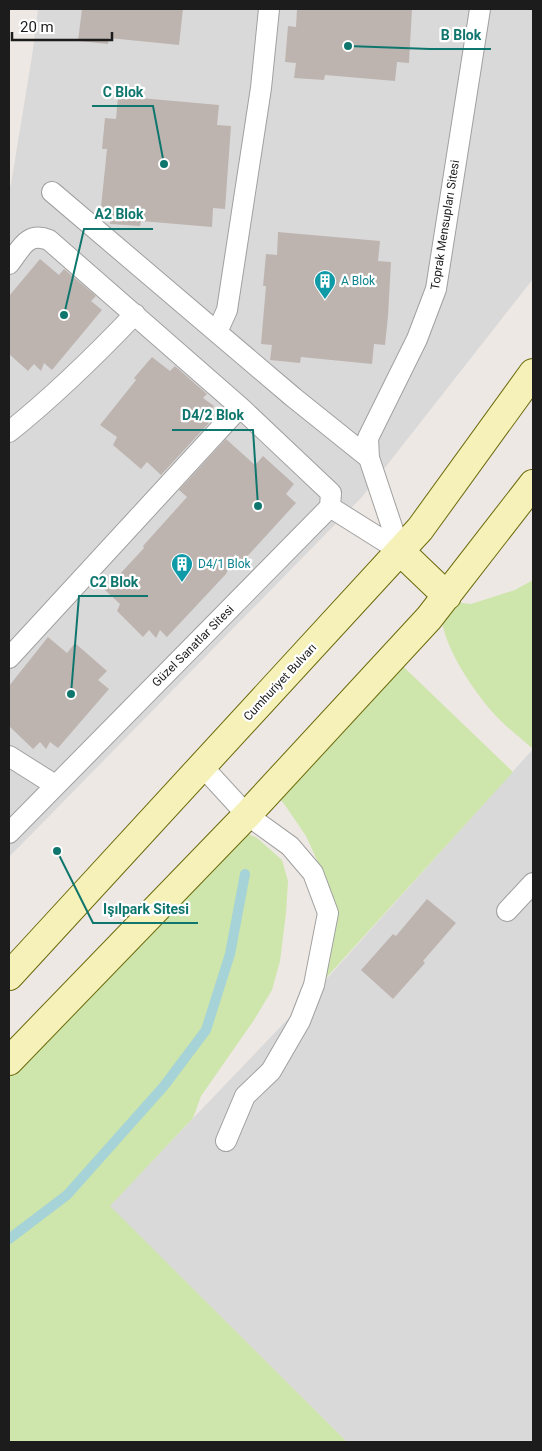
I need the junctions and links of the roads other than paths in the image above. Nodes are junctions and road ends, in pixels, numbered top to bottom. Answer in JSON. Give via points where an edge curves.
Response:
{"nodes":[{"id":1,"x":269,"y":9,"type":"edge"},
{"id":2,"x":480,"y":9,"type":"edge"},
{"id":3,"x":52,"y":192,"type":"dead end"},
{"id":4,"x":9,"y":264,"type":"edge"},
{"id":5,"x":135,"y":314,"type":"junction"},
{"id":6,"x":217,"y":332,"type":"junction"},
{"id":7,"x":533,"y":373,"type":"edge"},
{"id":8,"x":240,"y":407,"type":"junction"},
{"id":9,"x":9,"y":432,"type":"edge"},
{"id":10,"x":369,"y":458,"type":"junction"},
{"id":11,"x":533,"y":484,"type":"edge"},
{"id":12,"x":330,"y":507,"type":"junction"},
{"id":13,"x":400,"y":552,"type":"junction"},
{"id":14,"x":447,"y":596,"type":"junction"},
{"id":15,"x":9,"y":658,"type":"edge"},
{"id":16,"x":9,"y":756,"type":"edge"},
{"id":17,"x":202,"y":766,"type":"junction"},
{"id":18,"x":55,"y":785,"type":"junction"},
{"id":19,"x":247,"y":815,"type":"junction"},
{"id":20,"x":9,"y":833,"type":"edge"},
{"id":21,"x":533,"y":883,"type":"edge"},
{"id":22,"x":508,"y":911,"type":"dead end"},
{"id":23,"x":9,"y":976,"type":"edge"},
{"id":24,"x":9,"y":1061,"type":"edge"},
{"id":25,"x":226,"y":1141,"type":"dead end"}],
"edges":[{"from":1,"to":6,"type":"lane","via":[[261,88],[228,310]]},
{"from":2,"to":10,"type":"lane","name":"Toprak Mensupları Sitesi","via":[[436,290],[417,339],[368,438]]},
{"from":3,"to":6,"type":"lane"},
{"from":4,"to":5,"type":"lane","via":[[29,239],[49,240]]},
{"from":5,"to":8,"type":"lane"},
{"from":5,"to":9,"type":"lane","via":[[93,357]]},
{"from":6,"to":10,"type":"lane"},
{"from":7,"to":13,"type":"street","name":"Cumhuriyet Bulvarı"},
{"from":8,"to":12,"type":"lane","via":[[332,493]]},
{"from":8,"to":15,"type":"lane"},
{"from":10,"to":13,"type":"lane","name":"Toprak Mensupları Sitesi"},
{"from":11,"to":14,"type":"street"},
{"from":12,"to":13,"type":"lane"},
{"from":12,"to":18,"type":"lane","name":"Güzel Sanatlar Sitesi"},
{"from":13,"to":14,"type":"street"},
{"from":13,"to":17,"type":"street","name":"Cumhuriyet Bulvarı"},
{"from":14,"to":19,"type":"street"},
{"from":16,"to":18,"type":"lane"},
{"from":17,"to":19,"type":"lane"},
{"from":17,"to":23,"type":"street","name":"Cumhuriyet Bulvarı"},
{"from":18,"to":20,"type":"lane","name":"Güzel Sanatlar Sitesi"},
{"from":19,"to":24,"type":"street"},
{"from":19,"to":25,"type":"lane","via":[[290,846],[314,873],[328,913],[314,985],[300,1021],[271,1071],[245,1096]]},
{"from":21,"to":22,"type":"lane"}]}
